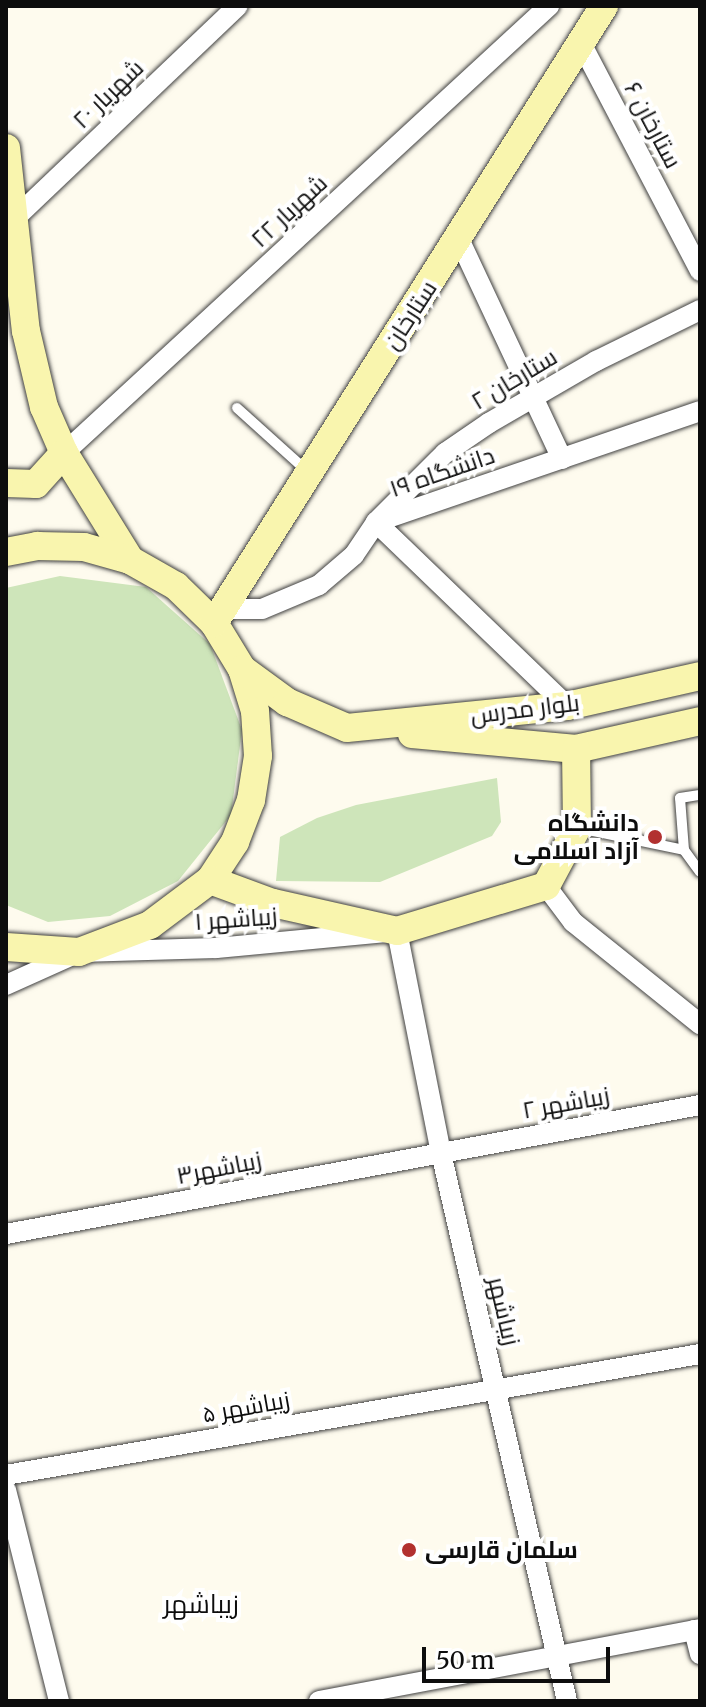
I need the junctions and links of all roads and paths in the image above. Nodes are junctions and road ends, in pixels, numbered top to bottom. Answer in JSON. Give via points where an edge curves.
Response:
{"nodes":[{"id":1,"x":238,"y":6,"type":"edge"},
{"id":2,"x":549,"y":6,"type":"edge"},
{"id":3,"x":591,"y":20,"type":"edge"},
{"id":4,"x":6,"y":148,"type":"edge"},
{"id":5,"x":14,"y":219,"type":"junction"},
{"id":6,"x":459,"y":239,"type":"junction"},
{"id":7,"x":700,"y":271,"type":"edge"},
{"id":8,"x":700,"y":310,"type":"edge"},
{"id":9,"x":534,"y":396,"type":"junction"},
{"id":10,"x":237,"y":408,"type":"dead end"},
{"id":11,"x":700,"y":411,"type":"edge"},
{"id":12,"x":64,"y":453,"type":"junction"},
{"id":13,"x":562,"y":459,"type":"junction"},
{"id":14,"x":309,"y":472,"type":"junction"},
{"id":15,"x":6,"y":483,"type":"edge"},
{"id":16,"x":376,"y":522,"type":"junction"},
{"id":17,"x":6,"y":552,"type":"edge"},
{"id":18,"x":130,"y":560,"type":"junction"},
{"id":19,"x":219,"y":616,"type":"junction"},
{"id":20,"x":242,"y":669,"type":"junction"},
{"id":21,"x":700,"y":676,"type":"edge"},
{"id":22,"x":567,"y":706,"type":"junction"},
{"id":23,"x":700,"y":721,"type":"edge"},
{"id":24,"x":347,"y":728,"type":"junction"},
{"id":25,"x":576,"y":749,"type":"junction"},
{"id":26,"x":700,"y":795,"type":"edge"},
{"id":27,"x":577,"y":828,"type":"junction"},
{"id":28,"x":684,"y":850,"type":"junction"},
{"id":29,"x":700,"y":872,"type":"edge"},
{"id":30,"x":210,"y":880,"type":"junction"},
{"id":31,"x":546,"y":886,"type":"junction"},
{"id":32,"x":397,"y":931,"type":"junction"},
{"id":33,"x":6,"y":947,"type":"edge"},
{"id":34,"x":79,"y":952,"type":"junction"},
{"id":35,"x":6,"y":985,"type":"edge"},
{"id":36,"x":700,"y":1024,"type":"edge"},
{"id":37,"x":700,"y":1105,"type":"edge"},
{"id":38,"x":441,"y":1153,"type":"junction"},
{"id":39,"x":6,"y":1234,"type":"edge"},
{"id":40,"x":700,"y":1354,"type":"edge"},
{"id":41,"x":495,"y":1389,"type":"junction"},
{"id":42,"x":6,"y":1475,"type":"edge"},
{"id":43,"x":6,"y":1490,"type":"edge"},
{"id":44,"x":697,"y":1629,"type":"edge"},
{"id":45,"x":700,"y":1654,"type":"edge"},
{"id":46,"x":556,"y":1656,"type":"junction"},
{"id":47,"x":59,"y":1701,"type":"edge"},
{"id":48,"x":319,"y":1701,"type":"edge"},
{"id":49,"x":567,"y":1701,"type":"edge"}],
"edges":[{"from":1,"to":5,"type":"street","name":"شهریار ۲۰"},
{"from":2,"to":12,"type":"street","name":"شهریار ۲۲"},
{"from":3,"to":6,"type":"main road","name":"ستارخان"},
{"from":3,"to":7,"type":"street","name":"ستارخان ۶"},
{"from":4,"to":5,"type":"main road"},
{"from":5,"to":12,"type":"main road","via":[[26,331],[44,407]]},
{"from":6,"to":9,"type":"street"},
{"from":6,"to":14,"type":"main road","name":"ستارخان"},
{"from":8,"to":9,"type":"street","name":"ستارخان ۲"},
{"from":9,"to":13,"type":"street"},
{"from":9,"to":16,"type":"street","name":"ستارخان ۲","via":[[445,453]]},
{"from":10,"to":14,"type":"lane"},
{"from":11,"to":13,"type":"street","name":"دانشگاه ۱۹"},
{"from":12,"to":15,"type":"main road","via":[[36,484]]},
{"from":12,"to":18,"type":"main road"},
{"from":13,"to":16,"type":"street","name":"دانشگاه ۱۹"},
{"from":14,"to":19,"type":"main road","name":"ستارخان"},
{"from":16,"to":19,"type":"street","name":"دانشگاه ۱۹","via":[[354,555],[319,585],[262,609]]},
{"from":16,"to":22,"type":"street"},
{"from":17,"to":18,"type":"main road","via":[[37,546],[84,547]]},
{"from":18,"to":19,"type":"main road"},
{"from":19,"to":20,"type":"main road"},
{"from":20,"to":24,"type":"main road","name":"بلوار مدرس","via":[[287,702]]},
{"from":20,"to":30,"type":"main road","via":[[255,711],[258,756],[251,800],[235,842]]},
{"from":21,"to":22,"type":"main road","name":"بلوار مدرس"},
{"from":22,"to":24,"type":"main road","name":"بلوار مدرس"},
{"from":23,"to":25,"type":"main road","name":"بلوار مدرس"},
{"from":24,"to":25,"type":"main road","name":"بلوار مدرس"},
{"from":25,"to":27,"type":"main road"},
{"from":26,"to":28,"type":"lane","via":[[680,798]]},
{"from":27,"to":28,"type":"lane"},
{"from":27,"to":31,"type":"main road"},
{"from":28,"to":29,"type":"lane"},
{"from":30,"to":32,"type":"main road","via":[[273,903]]},
{"from":30,"to":34,"type":"main road","via":[[150,925]]},
{"from":31,"to":32,"type":"main road"},
{"from":31,"to":36,"type":"street","via":[[573,922]]},
{"from":32,"to":34,"type":"street","name":"زیباشهر ۱","via":[[216,948]]},
{"from":32,"to":38,"type":"street","name":"زیباشهر"},
{"from":33,"to":34,"type":"main road"},
{"from":34,"to":35,"type":"street"},
{"from":37,"to":38,"type":"street","name":"زیباشهر ۲"},
{"from":38,"to":39,"type":"street","name":"زیباشهر۳"},
{"from":38,"to":41,"type":"street","name":"زیباشهر"},
{"from":40,"to":41,"type":"street","name":"زیباشهر ۵"},
{"from":41,"to":42,"type":"street","name":"زیباشهر ۵"},
{"from":41,"to":46,"type":"street","name":"زیباشهر"},
{"from":43,"to":47,"type":"street"},
{"from":44,"to":45,"type":"street"},
{"from":44,"to":46,"type":"street"},
{"from":46,"to":48,"type":"street"},
{"from":46,"to":49,"type":"street","name":"زیباشهر"}]}
